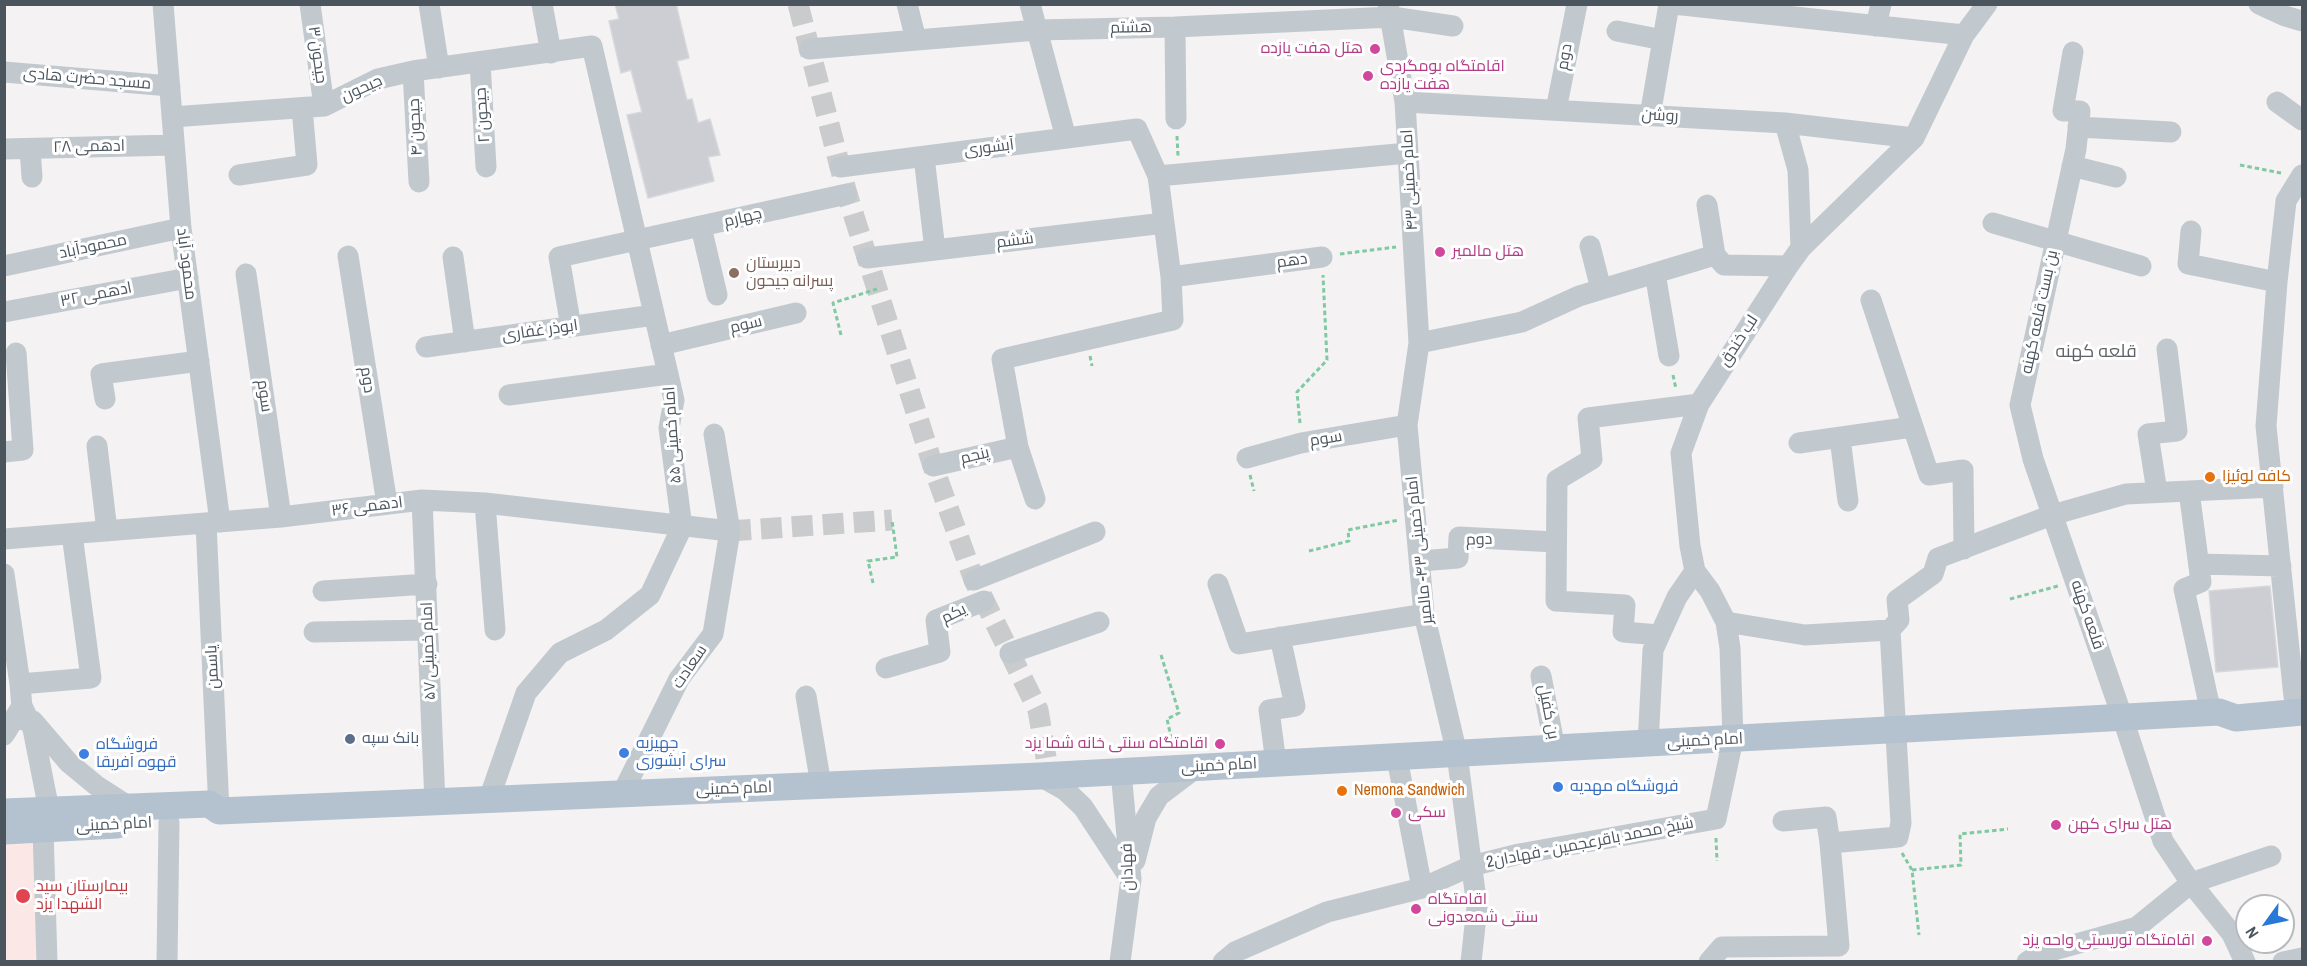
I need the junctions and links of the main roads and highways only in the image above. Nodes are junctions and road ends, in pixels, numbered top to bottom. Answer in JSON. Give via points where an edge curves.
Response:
{"nodes":[{"id":1,"x":2300,"y":702,"type":"edge"},
{"id":2,"x":219,"y":811,"type":"junction"},
{"id":3,"x":4,"y":812,"type":"edge"},
{"id":4,"x":42,"y":816,"type":"junction"},
{"id":5,"x":4,"y":831,"type":"edge"}],
"edges":[{"from":1,"to":2,"type":"main road","name":"امام خمینی","via":[[2236,718],[2215,712],[1040,776]]},
{"from":2,"to":4,"type":"main road","name":"امام خمینی","via":[[209,804],[128,806]]},
{"from":2,"to":4,"type":"main road","name":"امام خمینی","via":[[211,819],[170,822]]},
{"from":3,"to":4,"type":"main road","name":"امام خمینی"},
{"from":4,"to":5,"type":"main road","name":"امام خمینی"}]}
